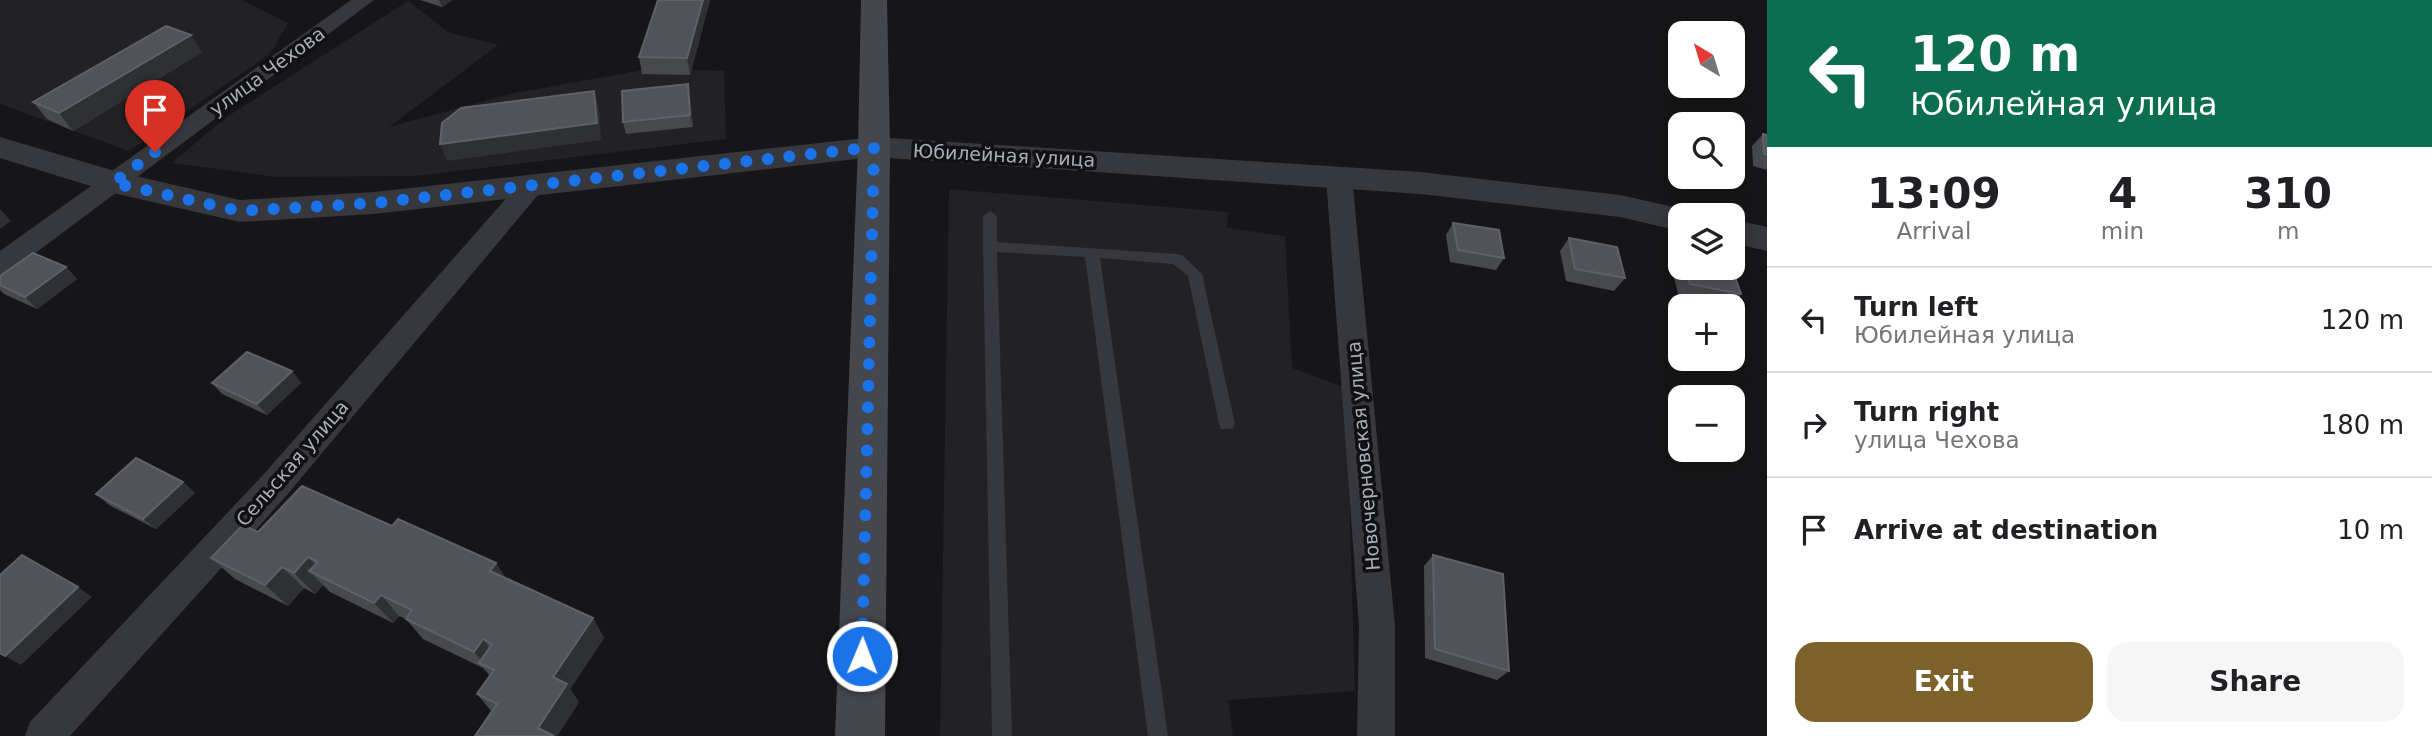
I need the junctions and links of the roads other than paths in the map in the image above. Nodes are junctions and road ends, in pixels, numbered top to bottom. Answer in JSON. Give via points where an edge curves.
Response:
{"nodes":[{"id":1,"x":364,"y":0,"type":"edge"},
{"id":2,"x":874,"y":0,"type":"edge"},
{"id":3,"x":0,"y":147,"type":"edge"},
{"id":4,"x":874,"y":147,"type":"junction"},
{"id":5,"x":1339,"y":177,"type":"junction"},
{"id":6,"x":113,"y":183,"type":"junction"},
{"id":7,"x":534,"y":183,"type":"junction"},
{"id":8,"x":990,"y":216,"type":"dead end"},
{"id":9,"x":1668,"y":216,"type":"edge"},
{"id":10,"x":1745,"y":235,"type":"edge"},
{"id":11,"x":1767,"y":239,"type":"edge"},
{"id":12,"x":990,"y":247,"type":"junction"},
{"id":13,"x":1092,"y":252,"type":"junction"},
{"id":14,"x":0,"y":265,"type":"edge"},
{"id":15,"x":1227,"y":424,"type":"dead end"},
{"id":16,"x":44,"y":736,"type":"edge"},
{"id":17,"x":860,"y":736,"type":"edge"},
{"id":18,"x":1002,"y":736,"type":"edge"},
{"id":19,"x":1158,"y":736,"type":"edge"},
{"id":20,"x":1376,"y":736,"type":"edge"}],
"edges":[{"from":1,"to":6,"type":"street","name":"улица Чехова"},
{"from":2,"to":4,"type":"main road"},
{"from":3,"to":6,"type":"street","name":"Юбилейная улица"},
{"from":4,"to":5,"type":"street","name":"Юбилейная улица"},
{"from":4,"to":7,"type":"street","name":"Юбилейная улица"},
{"from":4,"to":17,"type":"main road"},
{"from":5,"to":9,"type":"street","name":"Юбилейная улица","via":[[1620,206]]},
{"from":5,"to":20,"type":"street","name":"Новочерновская улица","via":[[1377,626]]},
{"from":6,"to":7,"type":"street","name":"Юбилейная улица","via":[[240,211],[374,203]]},
{"from":6,"to":14,"type":"street","name":"улица Чехова"},
{"from":7,"to":16,"type":"street","name":"Сельская улица","via":[[275,485]]},
{"from":8,"to":12,"type":"lane"},
{"from":10,"to":11,"type":"street"},
{"from":12,"to":13,"type":"lane"},
{"from":12,"to":18,"type":"lane"},
{"from":13,"to":15,"type":"lane","via":[[1177,259],[1195,274]]},
{"from":13,"to":19,"type":"lane"}]}
